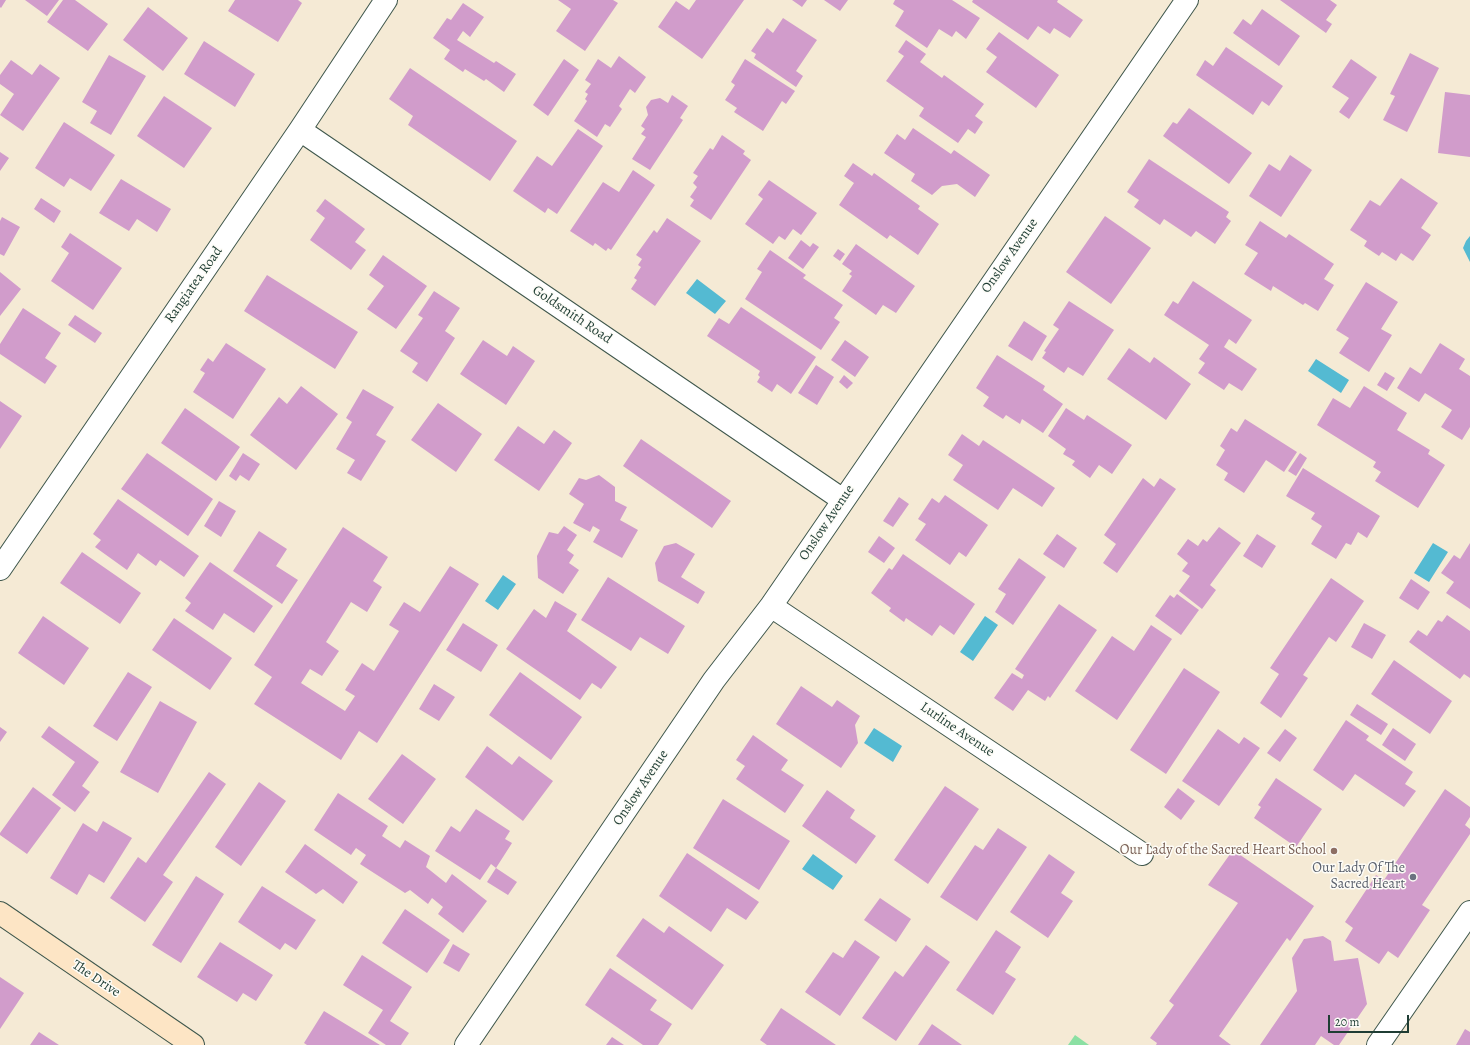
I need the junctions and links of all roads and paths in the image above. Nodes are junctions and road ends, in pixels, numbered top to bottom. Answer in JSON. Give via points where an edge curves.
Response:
{"nodes":[{"id":1,"x":386,"y":0,"type":"edge"},
{"id":2,"x":1187,"y":0,"type":"edge"},
{"id":3,"x":300,"y":130,"type":"junction"},
{"id":4,"x":843,"y":500,"type":"junction"},
{"id":5,"x":0,"y":568,"type":"edge"},
{"id":6,"x":771,"y":606,"type":"junction"},
{"id":7,"x":1142,"y":854,"type":"dead end"},
{"id":8,"x":1470,"y":912,"type":"edge"},
{"id":9,"x":0,"y":913,"type":"edge"},
{"id":10,"x":192,"y":1045,"type":"edge"},
{"id":11,"x":466,"y":1045,"type":"edge"},
{"id":12,"x":1378,"y":1045,"type":"edge"}],
"edges":[{"from":1,"to":3,"type":"street","name":"Rangiatea Road"},
{"from":2,"to":4,"type":"street","name":"Onslow Avenue"},
{"from":3,"to":4,"type":"street","name":"Goldsmith Road"},
{"from":3,"to":5,"type":"street","name":"Rangiatea Road"},
{"from":4,"to":6,"type":"street","name":"Onslow Avenue"},
{"from":6,"to":7,"type":"street","name":"Lurline Avenue"},
{"from":6,"to":11,"type":"street","name":"Onslow Avenue","via":[[714,680]]},
{"from":8,"to":12,"type":"street"},
{"from":9,"to":10,"type":"main road","name":"The Drive"}]}
